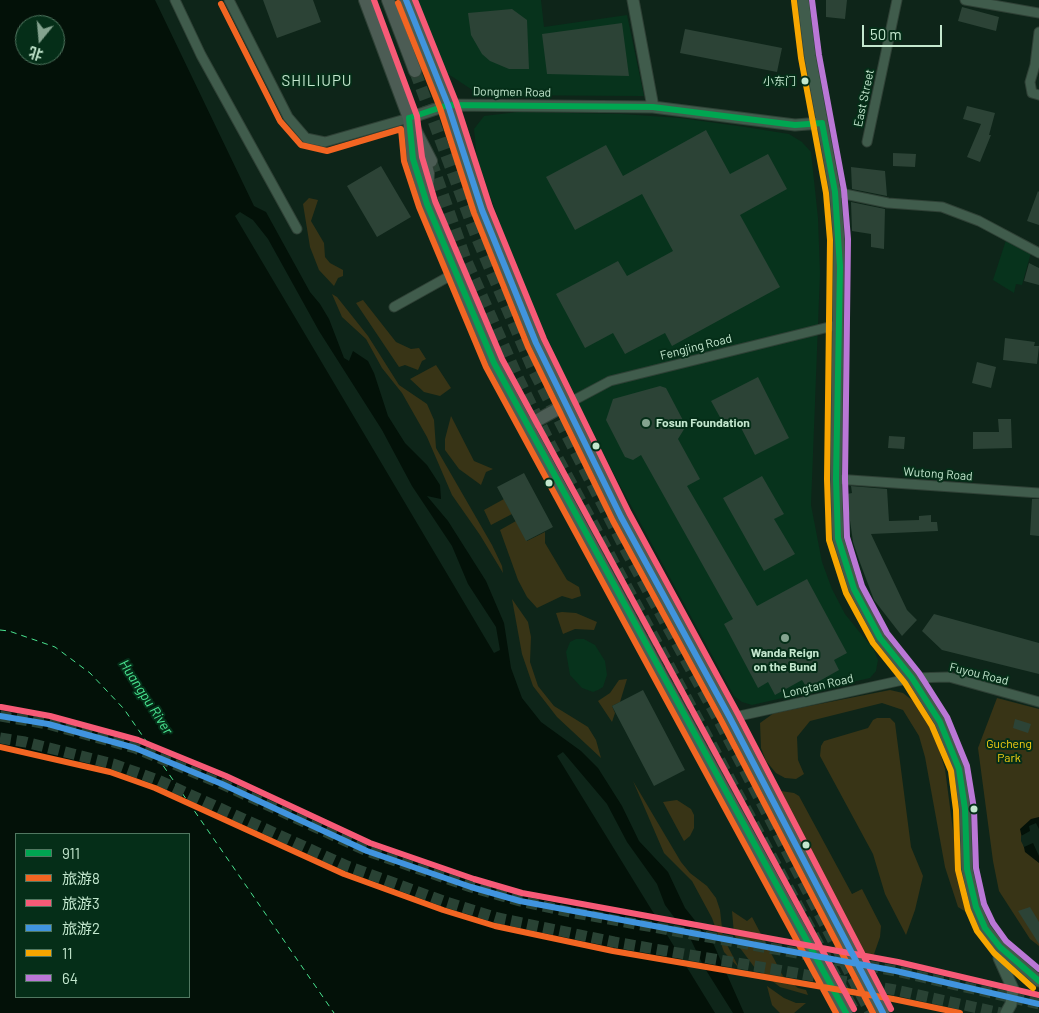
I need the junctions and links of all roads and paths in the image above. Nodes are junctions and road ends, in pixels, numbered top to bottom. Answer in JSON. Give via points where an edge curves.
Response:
{"nodes":[{"id":1,"x":175,"y":0,"type":"edge"},
{"id":2,"x":229,"y":0,"type":"edge"},
{"id":3,"x":365,"y":0,"type":"edge"},
{"id":4,"x":388,"y":0,"type":"edge"},
{"id":5,"x":406,"y":0,"type":"edge"},
{"id":6,"x":633,"y":0,"type":"edge"},
{"id":7,"x":804,"y":0,"type":"edge"},
{"id":8,"x":896,"y":0,"type":"edge"},
{"id":9,"x":965,"y":0,"type":"edge"},
{"id":10,"x":1039,"y":13,"type":"edge"},
{"id":11,"x":1039,"y":32,"type":"edge"},
{"id":12,"x":415,"y":71,"type":"tunnel mouth"},
{"id":13,"x":1039,"y":95,"type":"edge"},
{"id":14,"x":448,"y":105,"type":"junction"},
{"id":15,"x":653,"y":107,"type":"junction"},
{"id":16,"x":409,"y":118,"type":"junction"},
{"id":17,"x":822,"y":123,"type":"junction"},
{"id":18,"x":420,"y":138,"type":"junction"},
{"id":19,"x":867,"y":142,"type":"dead end"},
{"id":20,"x":431,"y":161,"type":"tunnel mouth"},
{"id":21,"x":836,"y":192,"type":"junction"},
{"id":22,"x":427,"y":204,"type":"junction"},
{"id":23,"x":296,"y":229,"type":"dead end"},
{"id":24,"x":1039,"y":253,"type":"edge"},
{"id":25,"x":455,"y":274,"type":"junction"},
{"id":26,"x":394,"y":307,"type":"dead end"},
{"id":27,"x":837,"y":325,"type":"junction"},
{"id":28,"x":565,"y":405,"type":"junction"},
{"id":29,"x":527,"y":426,"type":"junction"},
{"id":30,"x":836,"y":479,"type":"junction"},
{"id":31,"x":1039,"y":494,"type":"edge"},
{"id":32,"x":912,"y":678,"type":"junction"},
{"id":33,"x":1039,"y":702,"type":"edge"},
{"id":34,"x":730,"y":718,"type":"junction"},
{"id":35,"x":1000,"y":947,"type":"junction"},
{"id":36,"x":1039,"y":981,"type":"edge"},
{"id":37,"x":846,"y":1013,"type":"edge"},
{"id":38,"x":883,"y":1013,"type":"edge"},
{"id":39,"x":1006,"y":1013,"type":"edge"}],
"edges":[{"from":1,"to":23,"type":"street","via":[[201,55]]},
{"from":2,"to":16,"type":"street","name":"Dongmen Road","via":[[288,118],[306,138],[325,142]]},
{"from":3,"to":16,"type":"main road"},
{"from":4,"to":12,"type":"main road"},
{"from":5,"to":14,"type":"main road"},
{"from":6,"to":15,"type":"street"},
{"from":7,"to":17,"type":"street"},
{"from":8,"to":19,"type":"street","name":"East Street"},
{"from":9,"to":10,"type":"street"},
{"from":11,"to":13,"type":"street","via":[[1030,82],[1032,93]]},
{"from":14,"to":15,"type":"street","name":"Dongmen Road"},
{"from":14,"to":16,"type":"street","name":"Dongmen Road"},
{"from":14,"to":28,"type":"main road","via":[[482,210]]},
{"from":15,"to":17,"type":"street","name":"Dongmen Road","via":[[795,125]]},
{"from":16,"to":18,"type":"main road"},
{"from":16,"to":22,"type":"main road","via":[[413,159]]},
{"from":17,"to":21,"type":"street"},
{"from":18,"to":20,"type":"main road"},
{"from":18,"to":22,"type":"main road","via":[[428,173]]},
{"from":21,"to":24,"type":"street","via":[[888,203],[942,207],[978,221]]},
{"from":21,"to":27,"type":"street","via":[[840,267]]},
{"from":22,"to":25,"type":"main road"},
{"from":25,"to":26,"type":"street"},
{"from":25,"to":29,"type":"main road","via":[[494,364]]},
{"from":27,"to":28,"type":"street","name":"Fengjing Road","via":[[610,381]]},
{"from":27,"to":30,"type":"street"},
{"from":28,"to":29,"type":"main road"},
{"from":28,"to":34,"type":"main road","via":[[621,517]]},
{"from":29,"to":37,"type":"main road"},
{"from":30,"to":31,"type":"street","name":"Wutong Road"},
{"from":30,"to":32,"type":"street","via":[[838,538],[854,589],[880,638]]},
{"from":32,"to":33,"type":"street","name":"Fuyou Road","via":[[949,677]]},
{"from":32,"to":34,"type":"street","name":"Longtan Road"},
{"from":32,"to":35,"type":"street","via":[[940,722],[959,769],[965,809],[966,860],[976,906],[985,928]]},
{"from":34,"to":38,"type":"main road"},
{"from":35,"to":36,"type":"street"},
{"from":35,"to":39,"type":"street","via":[[999,958],[1013,989]]}]}
